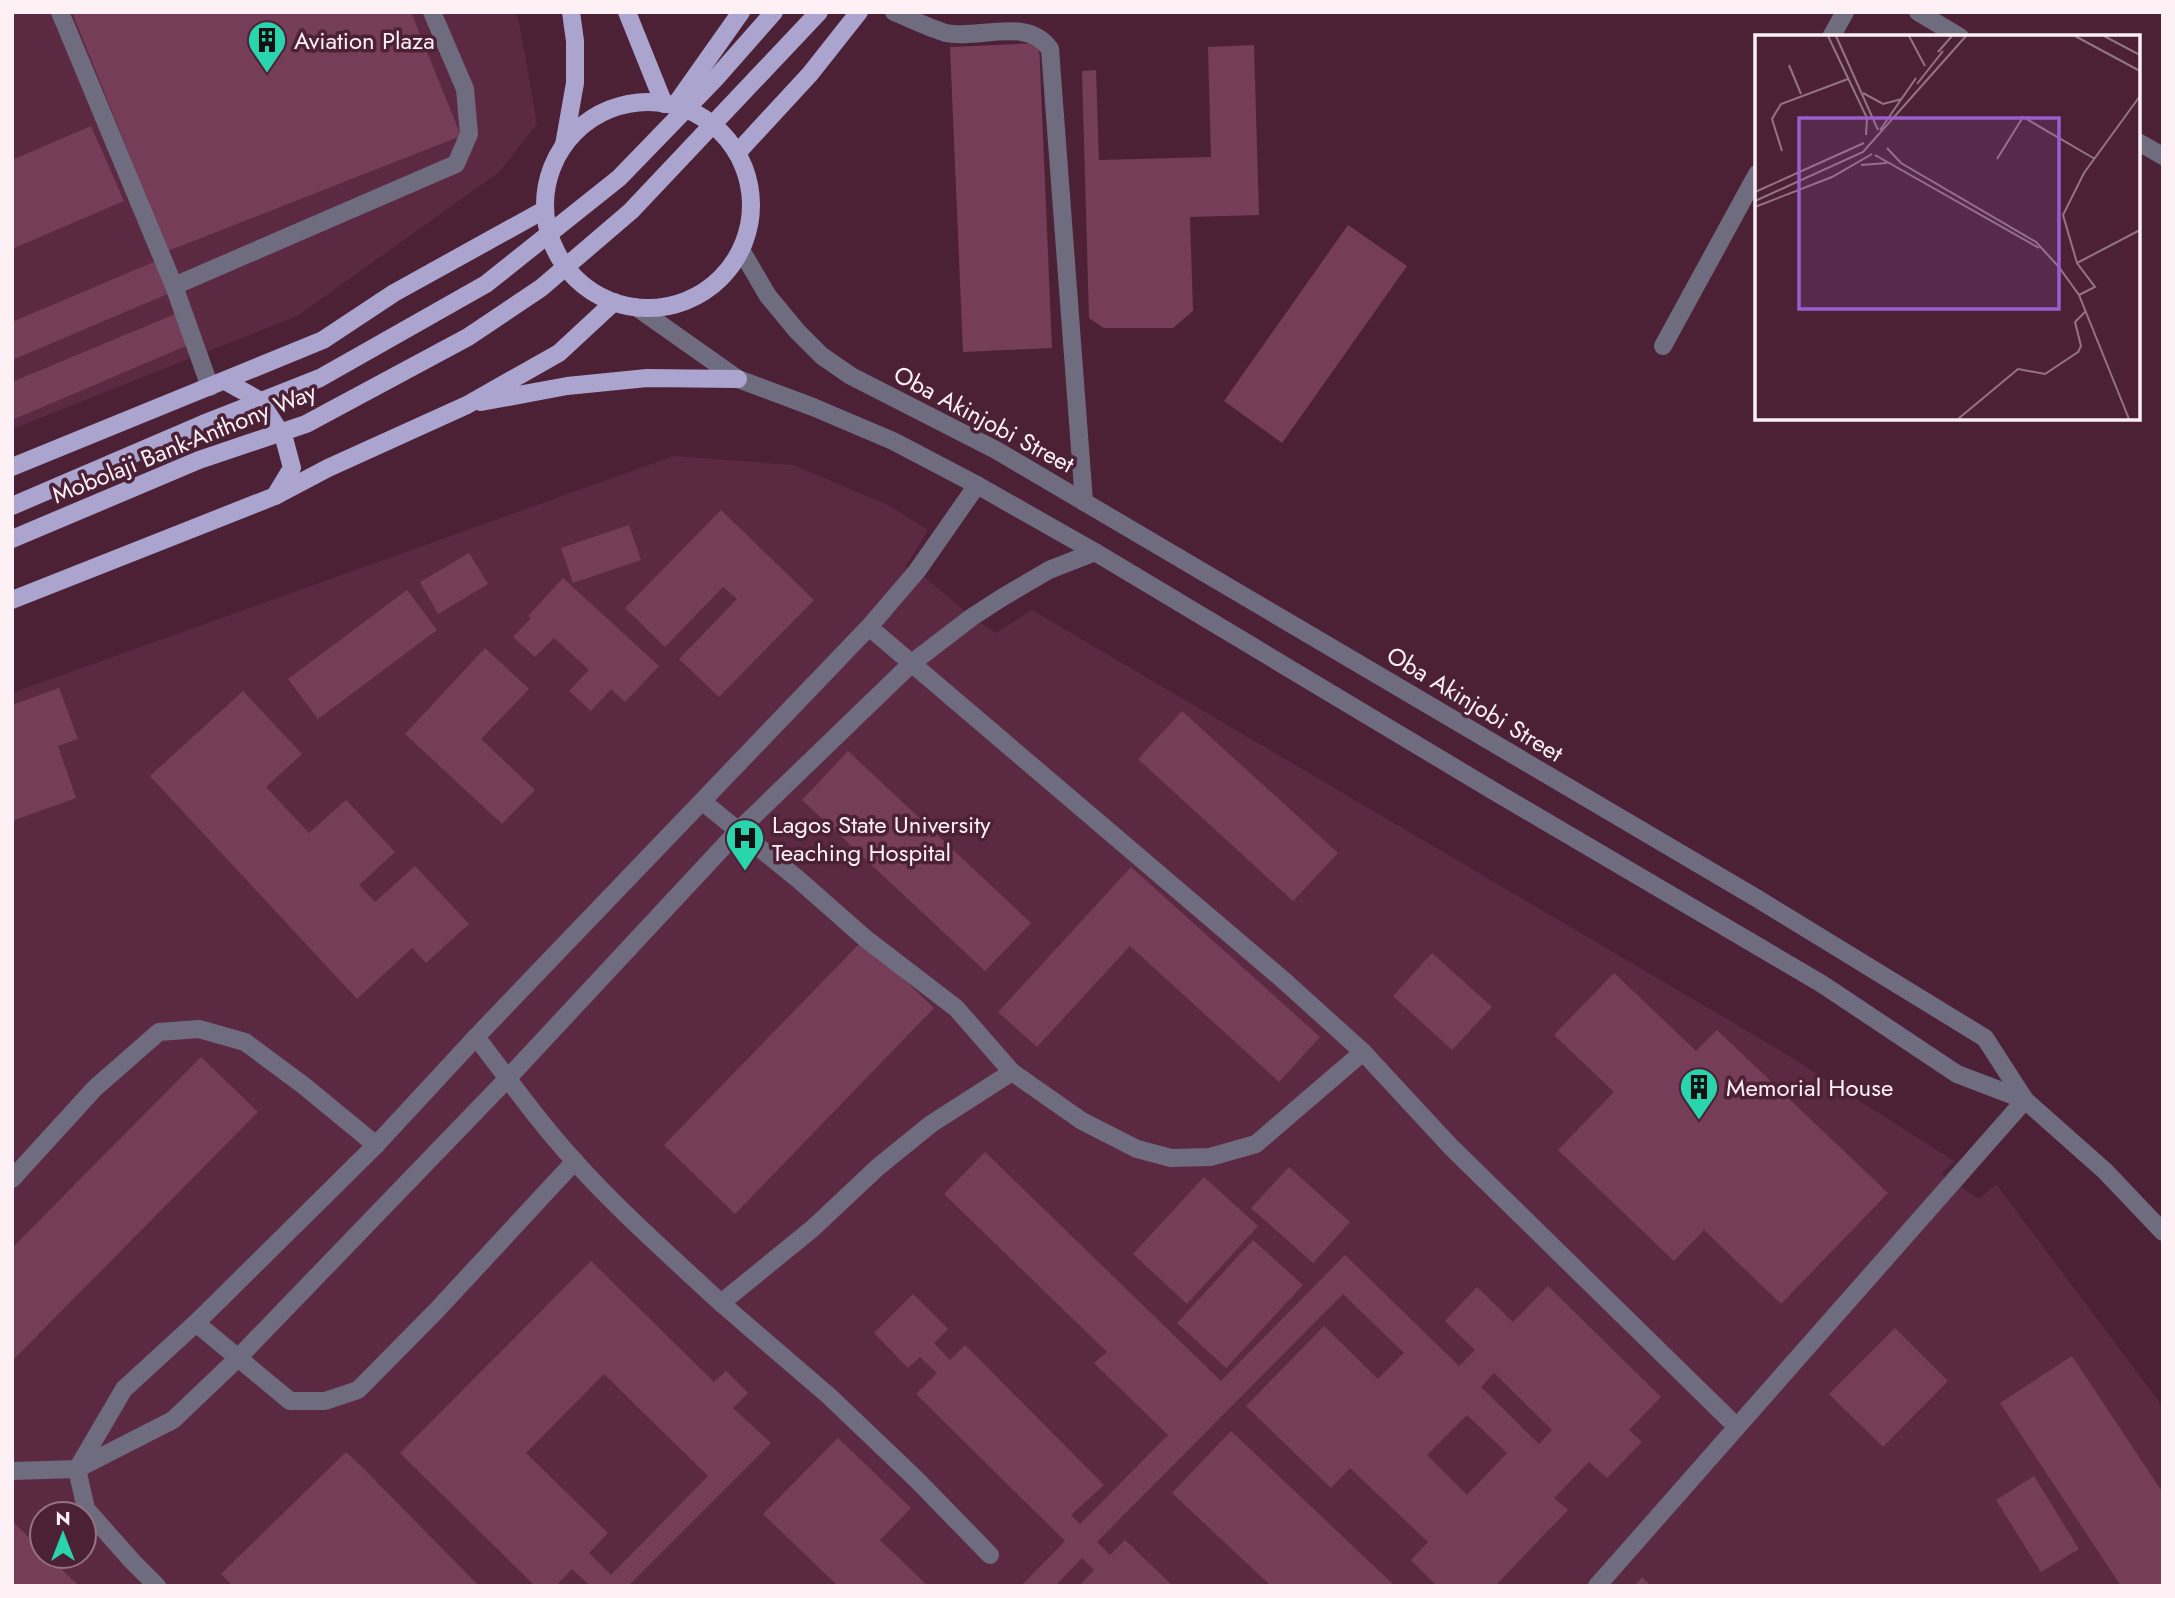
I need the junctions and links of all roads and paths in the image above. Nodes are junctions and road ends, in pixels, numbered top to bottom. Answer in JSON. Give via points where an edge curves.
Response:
{"nodes":[{"id":1,"x":60,"y":12,"type":"edge"},
{"id":2,"x":432,"y":12,"type":"edge"},
{"id":3,"x":571,"y":12,"type":"edge"},
{"id":4,"x":627,"y":12,"type":"edge"},
{"id":5,"x":741,"y":12,"type":"edge"},
{"id":6,"x":774,"y":12,"type":"edge"},
{"id":7,"x":819,"y":12,"type":"edge"},
{"id":8,"x":859,"y":12,"type":"edge"},
{"id":9,"x":894,"y":12,"type":"edge"},
{"id":10,"x":1845,"y":12,"type":"edge"},
{"id":11,"x":1918,"y":12,"type":"edge"},
{"id":12,"x":1833,"y":35,"type":"edge"},
{"id":13,"x":1956,"y":35,"type":"edge"},
{"id":14,"x":670,"y":104,"type":"junction"},
{"id":15,"x":2140,"y":143,"type":"edge"},
{"id":16,"x":564,"y":145,"type":"junction"},
{"id":17,"x":738,"y":152,"type":"junction"},
{"id":18,"x":2163,"y":156,"type":"edge"},
{"id":19,"x":1755,"y":178,"type":"edge"},
{"id":20,"x":544,"y":210,"type":"junction"},
{"id":21,"x":741,"y":250,"type":"junction"},
{"id":22,"x":174,"y":286,"type":"junction"},
{"id":23,"x":614,"y":302,"type":"junction"},
{"id":24,"x":636,"y":307,"type":"junction"},
{"id":25,"x":1663,"y":346,"type":"dead end"},
{"id":26,"x":738,"y":379,"type":"junction"},
{"id":27,"x":217,"y":384,"type":"junction"},
{"id":28,"x":467,"y":405,"type":"junction"},
{"id":29,"x":12,"y":467,"type":"edge"},
{"id":30,"x":977,"y":485,"type":"junction"},
{"id":31,"x":275,"y":496,"type":"junction"},
{"id":32,"x":1084,"y":502,"type":"junction"},
{"id":33,"x":12,"y":506,"type":"edge"},
{"id":34,"x":12,"y":539,"type":"edge"},
{"id":35,"x":1095,"y":552,"type":"junction"},
{"id":36,"x":12,"y":600,"type":"edge"},
{"id":37,"x":869,"y":627,"type":"junction"},
{"id":38,"x":912,"y":663,"type":"junction"},
{"id":39,"x":704,"y":802,"type":"junction"},
{"id":40,"x":738,"y":831,"type":"junction"},
{"id":41,"x":476,"y":1037,"type":"junction"},
{"id":42,"x":1363,"y":1052,"type":"junction"},
{"id":43,"x":1012,"y":1072,"type":"junction"},
{"id":44,"x":508,"y":1078,"type":"junction"},
{"id":45,"x":2025,"y":1100,"type":"junction"},
{"id":46,"x":376,"y":1145,"type":"junction"},
{"id":47,"x":575,"y":1161,"type":"junction"},
{"id":48,"x":12,"y":1179,"type":"edge"},
{"id":49,"x":2163,"y":1231,"type":"edge"},
{"id":50,"x":721,"y":1303,"type":"junction"},
{"id":51,"x":196,"y":1323,"type":"junction"},
{"id":52,"x":238,"y":1358,"type":"junction"},
{"id":53,"x":1737,"y":1427,"type":"junction"},
{"id":54,"x":77,"y":1469,"type":"junction"},
{"id":55,"x":12,"y":1471,"type":"edge"},
{"id":56,"x":990,"y":1555,"type":"dead end"},
{"id":57,"x":157,"y":1586,"type":"edge"},
{"id":58,"x":1597,"y":1586,"type":"edge"}],
"edges":[{"from":1,"to":22,"type":"street"},
{"from":2,"to":22,"type":"street","via":[[464,89],[469,134],[456,164]]},
{"from":3,"to":16,"type":"main road","via":[[575,83]]},
{"from":4,"to":14,"type":"main road"},
{"from":5,"to":14,"type":"main road"},
{"from":6,"to":33,"type":"main road","name":"Mobolaji Bank-Anthony Way","bridge":true,"via":[[619,178],[486,284],[320,378]]},
{"from":7,"to":34,"type":"main road","name":"Mobolaji Bank-Anthony Way","bridge":true,"via":[[631,211],[541,288],[468,337],[306,424],[199,460]]},
{"from":8,"to":17,"type":"main road","via":[[810,75]]},
{"from":9,"to":32,"type":"street","via":[[947,33],[1036,34],[1050,49]]},
{"from":10,"to":12,"type":"street"},
{"from":11,"to":13,"type":"street"},
{"from":14,"to":16,"type":"main road","via":[[618,106],[588,121]]},
{"from":14,"to":17,"type":"main road","via":[[715,127]]},
{"from":15,"to":18,"type":"street"},
{"from":16,"to":20,"type":"main road","via":[[549,176]]},
{"from":17,"to":21,"type":"main road","via":[[750,184],[751,218]]},
{"from":19,"to":25,"type":"street"},
{"from":20,"to":23,"type":"main road","via":[[551,240],[565,267],[587,288]]},
{"from":20,"to":27,"type":"main road","via":[[394,293],[323,340]]},
{"from":21,"to":24,"type":"main road","via":[[723,276],[698,295],[668,306]]},
{"from":21,"to":32,"type":"street","name":"Oba Akinjobi Street","via":[[768,296],[822,356]]},
{"from":22,"to":27,"type":"street"},
{"from":23,"to":24,"type":"main road"},
{"from":23,"to":28,"type":"main road","via":[[559,353]]},
{"from":24,"to":26,"type":"street"},
{"from":26,"to":28,"type":"main road","via":[[647,378],[566,386]]},
{"from":26,"to":30,"type":"street","via":[[893,441]]},
{"from":27,"to":29,"type":"main road"},
{"from":27,"to":31,"type":"main road","via":[[259,400],[284,438],[292,467]]},
{"from":28,"to":31,"type":"main road"},
{"from":30,"to":35,"type":"street"},
{"from":30,"to":37,"type":"street","via":[[917,571]]},
{"from":31,"to":36,"type":"main road"},
{"from":32,"to":45,"type":"street","name":"Oba Akinjobi Street","via":[[1985,1038]]},
{"from":35,"to":38,"type":"street","via":[[1049,570],[1003,597]]},
{"from":35,"to":45,"type":"street","via":[[1811,977],[1957,1074]]},
{"from":37,"to":38,"type":"street"},
{"from":37,"to":39,"type":"street"},
{"from":38,"to":40,"type":"street"},
{"from":38,"to":42,"type":"street"},
{"from":39,"to":40,"type":"street"},
{"from":39,"to":41,"type":"street"},
{"from":40,"to":43,"type":"street","via":[[956,1008]]},
{"from":40,"to":44,"type":"street"},
{"from":41,"to":44,"type":"street"},
{"from":41,"to":46,"type":"street"},
{"from":42,"to":43,"type":"street","via":[[1256,1144],[1210,1157],[1171,1158],[1137,1149],[1082,1121]]},
{"from":42,"to":53,"type":"street","via":[[1451,1147]]},
{"from":43,"to":50,"type":"street","via":[[931,1124]]},
{"from":44,"to":47,"type":"street"},
{"from":44,"to":52,"type":"street"},
{"from":45,"to":49,"type":"street","name":"Oba Akinjobi Street","via":[[2105,1171]]},
{"from":45,"to":53,"type":"street"},
{"from":46,"to":48,"type":"street","via":[[245,1042],[199,1029],[159,1032],[95,1088]]},
{"from":46,"to":51,"type":"street"},
{"from":47,"to":50,"type":"street","via":[[621,1211]]},
{"from":47,"to":52,"type":"street","via":[[358,1390],[326,1401],[290,1401]]},
{"from":50,"to":56,"type":"street","via":[[829,1395]]},
{"from":51,"to":52,"type":"street"},
{"from":51,"to":54,"type":"street","via":[[124,1389]]},
{"from":52,"to":54,"type":"street","via":[[173,1420]]},
{"from":53,"to":58,"type":"street"},
{"from":54,"to":55,"type":"street"},
{"from":54,"to":57,"type":"street","via":[[86,1509]]}]}
